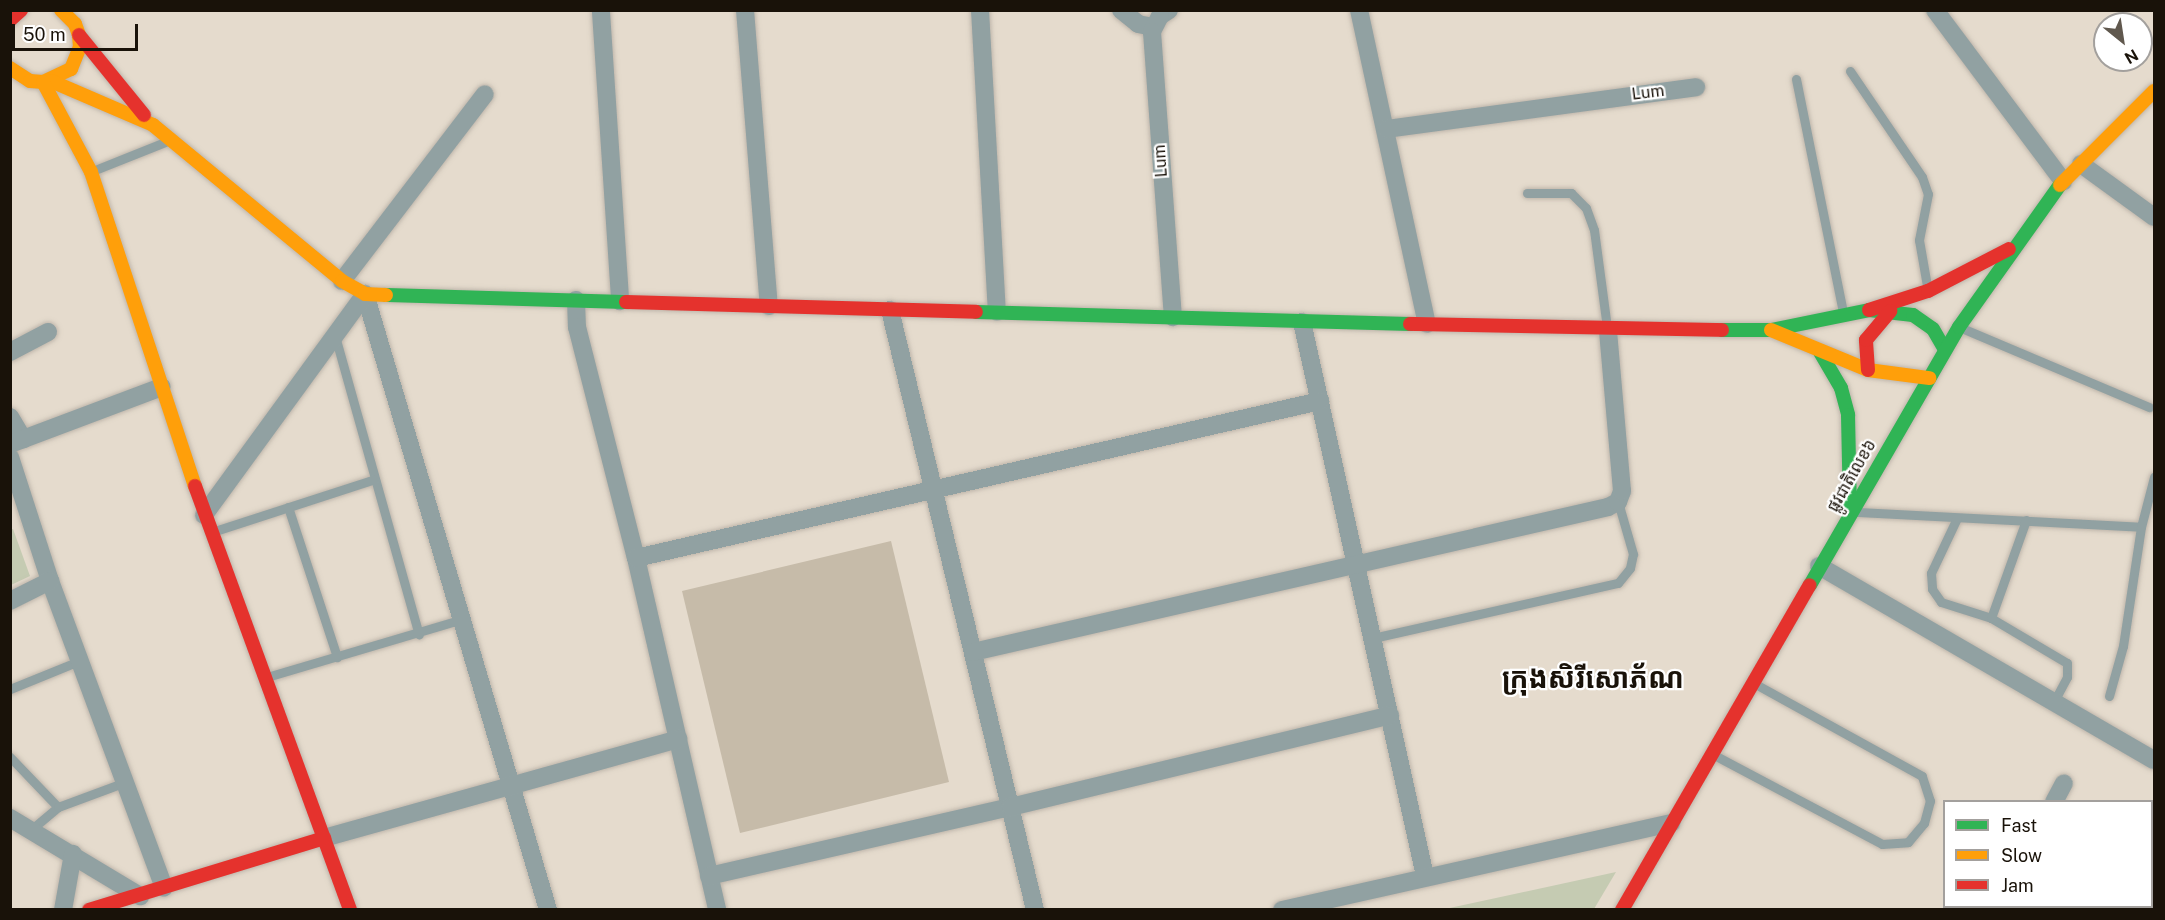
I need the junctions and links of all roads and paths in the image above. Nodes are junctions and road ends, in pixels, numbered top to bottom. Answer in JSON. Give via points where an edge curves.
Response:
{"nodes":[{"id":1,"x":21,"y":10,"type":"edge"},
{"id":2,"x":745,"y":10,"type":"edge"},
{"id":3,"x":980,"y":10,"type":"edge"},
{"id":4,"x":1121,"y":10,"type":"edge"},
{"id":5,"x":1168,"y":10,"type":"edge"},
{"id":6,"x":1359,"y":10,"type":"edge"},
{"id":7,"x":1935,"y":10,"type":"edge"},
{"id":8,"x":68,"y":12,"type":"edge"},
{"id":9,"x":601,"y":12,"type":"dead end"},
{"id":10,"x":10,"y":20,"type":"edge"},
{"id":11,"x":1154,"y":27,"type":"junction"},
{"id":12,"x":79,"y":35,"type":"junction"},
{"id":13,"x":10,"y":68,"type":"edge"},
{"id":14,"x":1850,"y":71,"type":"dead end"},
{"id":15,"x":1796,"y":80,"type":"dead end"},
{"id":16,"x":47,"y":82,"type":"junction"},
{"id":17,"x":1696,"y":87,"type":"dead end"},
{"id":18,"x":2154,"y":91,"type":"edge"},
{"id":19,"x":485,"y":94,"type":"dead end"},
{"id":20,"x":153,"y":125,"type":"junction"},
{"id":21,"x":1386,"y":129,"type":"junction"},
{"id":22,"x":173,"y":139,"type":"junction"},
{"id":23,"x":2081,"y":164,"type":"junction"},
{"id":24,"x":91,"y":172,"type":"junction"},
{"id":25,"x":2063,"y":181,"type":"junction"},
{"id":26,"x":1527,"y":193,"type":"dead end"},
{"id":27,"x":2154,"y":217,"type":"edge"},
{"id":28,"x":2013,"y":247,"type":"junction"},
{"id":29,"x":342,"y":281,"type":"junction"},
{"id":30,"x":1928,"y":291,"type":"junction"},
{"id":31,"x":364,"y":294,"type":"junction"},
{"id":32,"x":576,"y":300,"type":"junction"},
{"id":33,"x":620,"y":301,"type":"junction"},
{"id":34,"x":769,"y":306,"type":"junction"},
{"id":35,"x":890,"y":310,"type":"junction"},
{"id":36,"x":1869,"y":310,"type":"junction"},
{"id":37,"x":998,"y":312,"type":"junction"},
{"id":38,"x":1890,"y":312,"type":"junction"},
{"id":39,"x":1842,"y":313,"type":"junction"},
{"id":40,"x":1173,"y":317,"type":"junction"},
{"id":41,"x":1302,"y":322,"type":"junction"},
{"id":42,"x":1427,"y":324,"type":"junction"},
{"id":43,"x":1959,"y":327,"type":"junction"},
{"id":44,"x":1608,"y":330,"type":"junction"},
{"id":45,"x":1771,"y":330,"type":"junction"},
{"id":46,"x":48,"y":332,"type":"dead end"},
{"id":47,"x":334,"y":336,"type":"junction"},
{"id":48,"x":1945,"y":350,"type":"junction"},
{"id":49,"x":10,"y":352,"type":"edge"},
{"id":50,"x":1820,"y":352,"type":"junction"},
{"id":51,"x":1868,"y":370,"type":"junction"},
{"id":52,"x":1929,"y":378,"type":"junction"},
{"id":53,"x":162,"y":387,"type":"junction"},
{"id":54,"x":1320,"y":401,"type":"junction"},
{"id":55,"x":2149,"y":407,"type":"dead end"},
{"id":56,"x":10,"y":417,"type":"edge"},
{"id":57,"x":17,"y":442,"type":"edge"},
{"id":58,"x":10,"y":457,"type":"edge"},
{"id":59,"x":2154,"y":477,"type":"edge"},
{"id":60,"x":375,"y":479,"type":"junction"},
{"id":61,"x":933,"y":489,"type":"junction"},
{"id":62,"x":1618,"y":502,"type":"junction"},
{"id":63,"x":288,"y":507,"type":"junction"},
{"id":64,"x":1850,"y":512,"type":"junction"},
{"id":65,"x":204,"y":515,"type":"junction"},
{"id":66,"x":1957,"y":518,"type":"junction"},
{"id":67,"x":2026,"y":520,"type":"junction"},
{"id":68,"x":2141,"y":527,"type":"junction"},
{"id":69,"x":210,"y":532,"type":"junction"},
{"id":70,"x":636,"y":558,"type":"junction"},
{"id":71,"x":1358,"y":562,"type":"junction"},
{"id":72,"x":1819,"y":566,"type":"junction"},
{"id":73,"x":50,"y":581,"type":"junction"},
{"id":74,"x":10,"y":601,"type":"edge"},
{"id":75,"x":1991,"y":618,"type":"junction"},
{"id":76,"x":463,"y":619,"type":"junction"},
{"id":77,"x":419,"y":634,"type":"junction"},
{"id":78,"x":1373,"y":638,"type":"junction"},
{"id":79,"x":973,"y":652,"type":"junction"},
{"id":80,"x":337,"y":657,"type":"junction"},
{"id":81,"x":79,"y":661,"type":"junction"},
{"id":82,"x":264,"y":678,"type":"junction"},
{"id":83,"x":1752,"y":682,"type":"junction"},
{"id":84,"x":10,"y":688,"type":"edge"},
{"id":85,"x":2109,"y":696,"type":"dead end"},
{"id":86,"x":2052,"y":703,"type":"junction"},
{"id":87,"x":1390,"y":715,"type":"junction"},
{"id":88,"x":678,"y":739,"type":"junction"},
{"id":89,"x":1712,"y":753,"type":"junction"},
{"id":90,"x":10,"y":757,"type":"edge"},
{"id":91,"x":2154,"y":760,"type":"edge"},
{"id":92,"x":123,"y":783,"type":"junction"},
{"id":93,"x":513,"y":783,"type":"junction"},
{"id":94,"x":2064,"y":783,"type":"dead end"},
{"id":95,"x":2055,"y":800,"type":"edge"},
{"id":96,"x":58,"y":807,"type":"junction"},
{"id":97,"x":1011,"y":807,"type":"junction"},
{"id":98,"x":10,"y":818,"type":"edge"},
{"id":99,"x":1671,"y":823,"type":"junction"},
{"id":100,"x":33,"y":828,"type":"junction"},
{"id":101,"x":324,"y":838,"type":"junction"},
{"id":102,"x":73,"y":854,"type":"junction"},
{"id":103,"x":710,"y":876,"type":"junction"},
{"id":104,"x":1425,"y":876,"type":"junction"},
{"id":105,"x":164,"y":888,"type":"junction"},
{"id":106,"x":140,"y":896,"type":"junction"},
{"id":107,"x":108,"y":907,"type":"edge"},
{"id":108,"x":63,"y":909,"type":"edge"},
{"id":109,"x":89,"y":909,"type":"edge"},
{"id":110,"x":350,"y":909,"type":"edge"},
{"id":111,"x":548,"y":909,"type":"edge"},
{"id":112,"x":717,"y":909,"type":"edge"},
{"id":113,"x":1035,"y":909,"type":"edge"},
{"id":114,"x":1282,"y":909,"type":"edge"},
{"id":115,"x":1622,"y":909,"type":"edge"}],
"edges":[{"from":1,"to":10,"type":"main road"},
{"from":2,"to":34,"type":"street"},
{"from":3,"to":37,"type":"street"},
{"from":4,"to":11,"type":"street","via":[[1138,24]]},
{"from":5,"to":11,"type":"street"},
{"from":6,"to":21,"type":"street"},
{"from":7,"to":25,"type":"street"},
{"from":8,"to":12,"type":"main road"},
{"from":9,"to":33,"type":"street"},
{"from":11,"to":40,"type":"street","name":"Lum"},
{"from":12,"to":16,"type":"main road","via":[[77,58],[71,69]]},
{"from":12,"to":20,"type":"main road"},
{"from":13,"to":16,"type":"main road","via":[[30,81]]},
{"from":14,"to":30,"type":"lane","via":[[1922,177],[1928,194],[1919,240]]},
{"from":15,"to":39,"type":"lane"},
{"from":16,"to":20,"type":"main road"},
{"from":16,"to":24,"type":"main road"},
{"from":17,"to":21,"type":"street","name":"Lum"},
{"from":18,"to":23,"type":"main road","name":"ផ្លូវជាតិលេខ៦"},
{"from":19,"to":29,"type":"street"},
{"from":20,"to":22,"type":"main road"},
{"from":21,"to":42,"type":"street"},
{"from":22,"to":24,"type":"lane"},
{"from":22,"to":29,"type":"main road"},
{"from":23,"to":25,"type":"main road","name":"ផ្លូវជាតិលេខ៦"},
{"from":23,"to":27,"type":"street"},
{"from":24,"to":53,"type":"main road"},
{"from":25,"to":28,"type":"main road","name":"ផ្លូវជាតិលេខ៦"},
{"from":26,"to":44,"type":"lane","via":[[1571,193],[1586,208],[1594,230]]},
{"from":28,"to":30,"type":"main road"},
{"from":28,"to":43,"type":"main road","name":"ផ្លូវជាតិលេខ៦"},
{"from":29,"to":31,"type":"main road"},
{"from":30,"to":36,"type":"main road"},
{"from":31,"to":32,"type":"main road"},
{"from":31,"to":47,"type":"street"},
{"from":31,"to":76,"type":"street"},
{"from":32,"to":33,"type":"main road"},
{"from":32,"to":70,"type":"street","via":[[577,327]]},
{"from":33,"to":34,"type":"main road"},
{"from":34,"to":35,"type":"main road"},
{"from":35,"to":37,"type":"main road"},
{"from":35,"to":61,"type":"street"},
{"from":36,"to":38,"type":"main road"},
{"from":36,"to":39,"type":"main road"},
{"from":37,"to":40,"type":"main road"},
{"from":38,"to":48,"type":"main road","via":[[1913,315],[1933,329]]},
{"from":38,"to":51,"type":"main road","via":[[1866,340]]},
{"from":39,"to":45,"type":"main road"},
{"from":40,"to":41,"type":"main road"},
{"from":41,"to":42,"type":"main road"},
{"from":41,"to":54,"type":"street"},
{"from":42,"to":44,"type":"main road"},
{"from":43,"to":48,"type":"main road","name":"ផ្លូវជាតិលេខ៦"},
{"from":43,"to":55,"type":"lane"},
{"from":44,"to":45,"type":"main road"},
{"from":44,"to":62,"type":"street","via":[[1622,491]]},
{"from":45,"to":50,"type":"main road"},
{"from":46,"to":49,"type":"street"},
{"from":47,"to":60,"type":"lane"},
{"from":47,"to":65,"type":"street"},
{"from":48,"to":52,"type":"main road","name":"ផ្លូវជាតិលេខ៦"},
{"from":50,"to":51,"type":"main road"},
{"from":50,"to":64,"type":"main road","via":[[1841,388],[1848,415]]},
{"from":51,"to":52,"type":"main road"},
{"from":52,"to":64,"type":"main road","name":"ផ្លូវជាតិលេខ៦"},
{"from":53,"to":57,"type":"street"},
{"from":53,"to":65,"type":"main road"},
{"from":54,"to":61,"type":"street"},
{"from":54,"to":71,"type":"street"},
{"from":56,"to":57,"type":"street"},
{"from":58,"to":73,"type":"street"},
{"from":59,"to":68,"type":"lane"},
{"from":60,"to":63,"type":"lane"},
{"from":60,"to":77,"type":"lane"},
{"from":61,"to":70,"type":"street"},
{"from":61,"to":79,"type":"street"},
{"from":62,"to":71,"type":"street"},
{"from":62,"to":78,"type":"lane","via":[[1633,554],[1630,568],[1618,583]]},
{"from":63,"to":69,"type":"lane"},
{"from":63,"to":80,"type":"lane"},
{"from":64,"to":66,"type":"lane"},
{"from":64,"to":72,"type":"main road","name":"ផ្លូវជាតិលេខ៦"},
{"from":65,"to":69,"type":"main road"},
{"from":66,"to":67,"type":"lane"},
{"from":66,"to":75,"type":"lane","via":[[1931,573],[1932,588],[1941,602]]},
{"from":67,"to":68,"type":"lane"},
{"from":67,"to":75,"type":"lane"},
{"from":68,"to":85,"type":"lane","via":[[2123,646]]},
{"from":69,"to":82,"type":"main road"},
{"from":70,"to":88,"type":"street"},
{"from":71,"to":78,"type":"street"},
{"from":71,"to":79,"type":"street"},
{"from":72,"to":83,"type":"main road","name":"ផ្លូវជាតិលេខ៦"},
{"from":72,"to":86,"type":"street"},
{"from":73,"to":74,"type":"street"},
{"from":73,"to":81,"type":"street"},
{"from":75,"to":86,"type":"lane","via":[[2067,663],[2067,677]]},
{"from":76,"to":77,"type":"lane"},
{"from":76,"to":93,"type":"street"},
{"from":77,"to":80,"type":"lane"},
{"from":78,"to":87,"type":"street"},
{"from":79,"to":97,"type":"street"},
{"from":80,"to":82,"type":"lane"},
{"from":81,"to":84,"type":"lane"},
{"from":81,"to":92,"type":"street"},
{"from":82,"to":101,"type":"main road"},
{"from":83,"to":89,"type":"main road","name":"ផ្លូវជាតិលេខ៦"},
{"from":83,"to":89,"type":"lane","via":[[1922,776],[1930,801],[1924,823],[1908,842],[1882,844]]},
{"from":86,"to":91,"type":"street"},
{"from":87,"to":97,"type":"street"},
{"from":87,"to":104,"type":"street"},
{"from":88,"to":93,"type":"street"},
{"from":88,"to":103,"type":"street"},
{"from":89,"to":99,"type":"main road","name":"ផ្លូវជាតិលេខ៦"},
{"from":90,"to":96,"type":"lane"},
{"from":92,"to":96,"type":"lane"},
{"from":92,"to":105,"type":"street"},
{"from":93,"to":101,"type":"street"},
{"from":93,"to":111,"type":"street"},
{"from":94,"to":95,"type":"street"},
{"from":96,"to":100,"type":"lane"},
{"from":97,"to":103,"type":"street"},
{"from":97,"to":113,"type":"street"},
{"from":98,"to":100,"type":"street"},
{"from":99,"to":104,"type":"street"},
{"from":99,"to":115,"type":"main road","name":"ផ្លូវជាតិលេខ៦"},
{"from":100,"to":102,"type":"street"},
{"from":101,"to":105,"type":"main road"},
{"from":101,"to":110,"type":"main road"},
{"from":102,"to":106,"type":"street"},
{"from":102,"to":108,"type":"street"},
{"from":103,"to":112,"type":"street"},
{"from":104,"to":114,"type":"street"},
{"from":105,"to":106,"type":"main road"},
{"from":106,"to":107,"type":"main road"},
{"from":107,"to":109,"type":"main road"}]}
